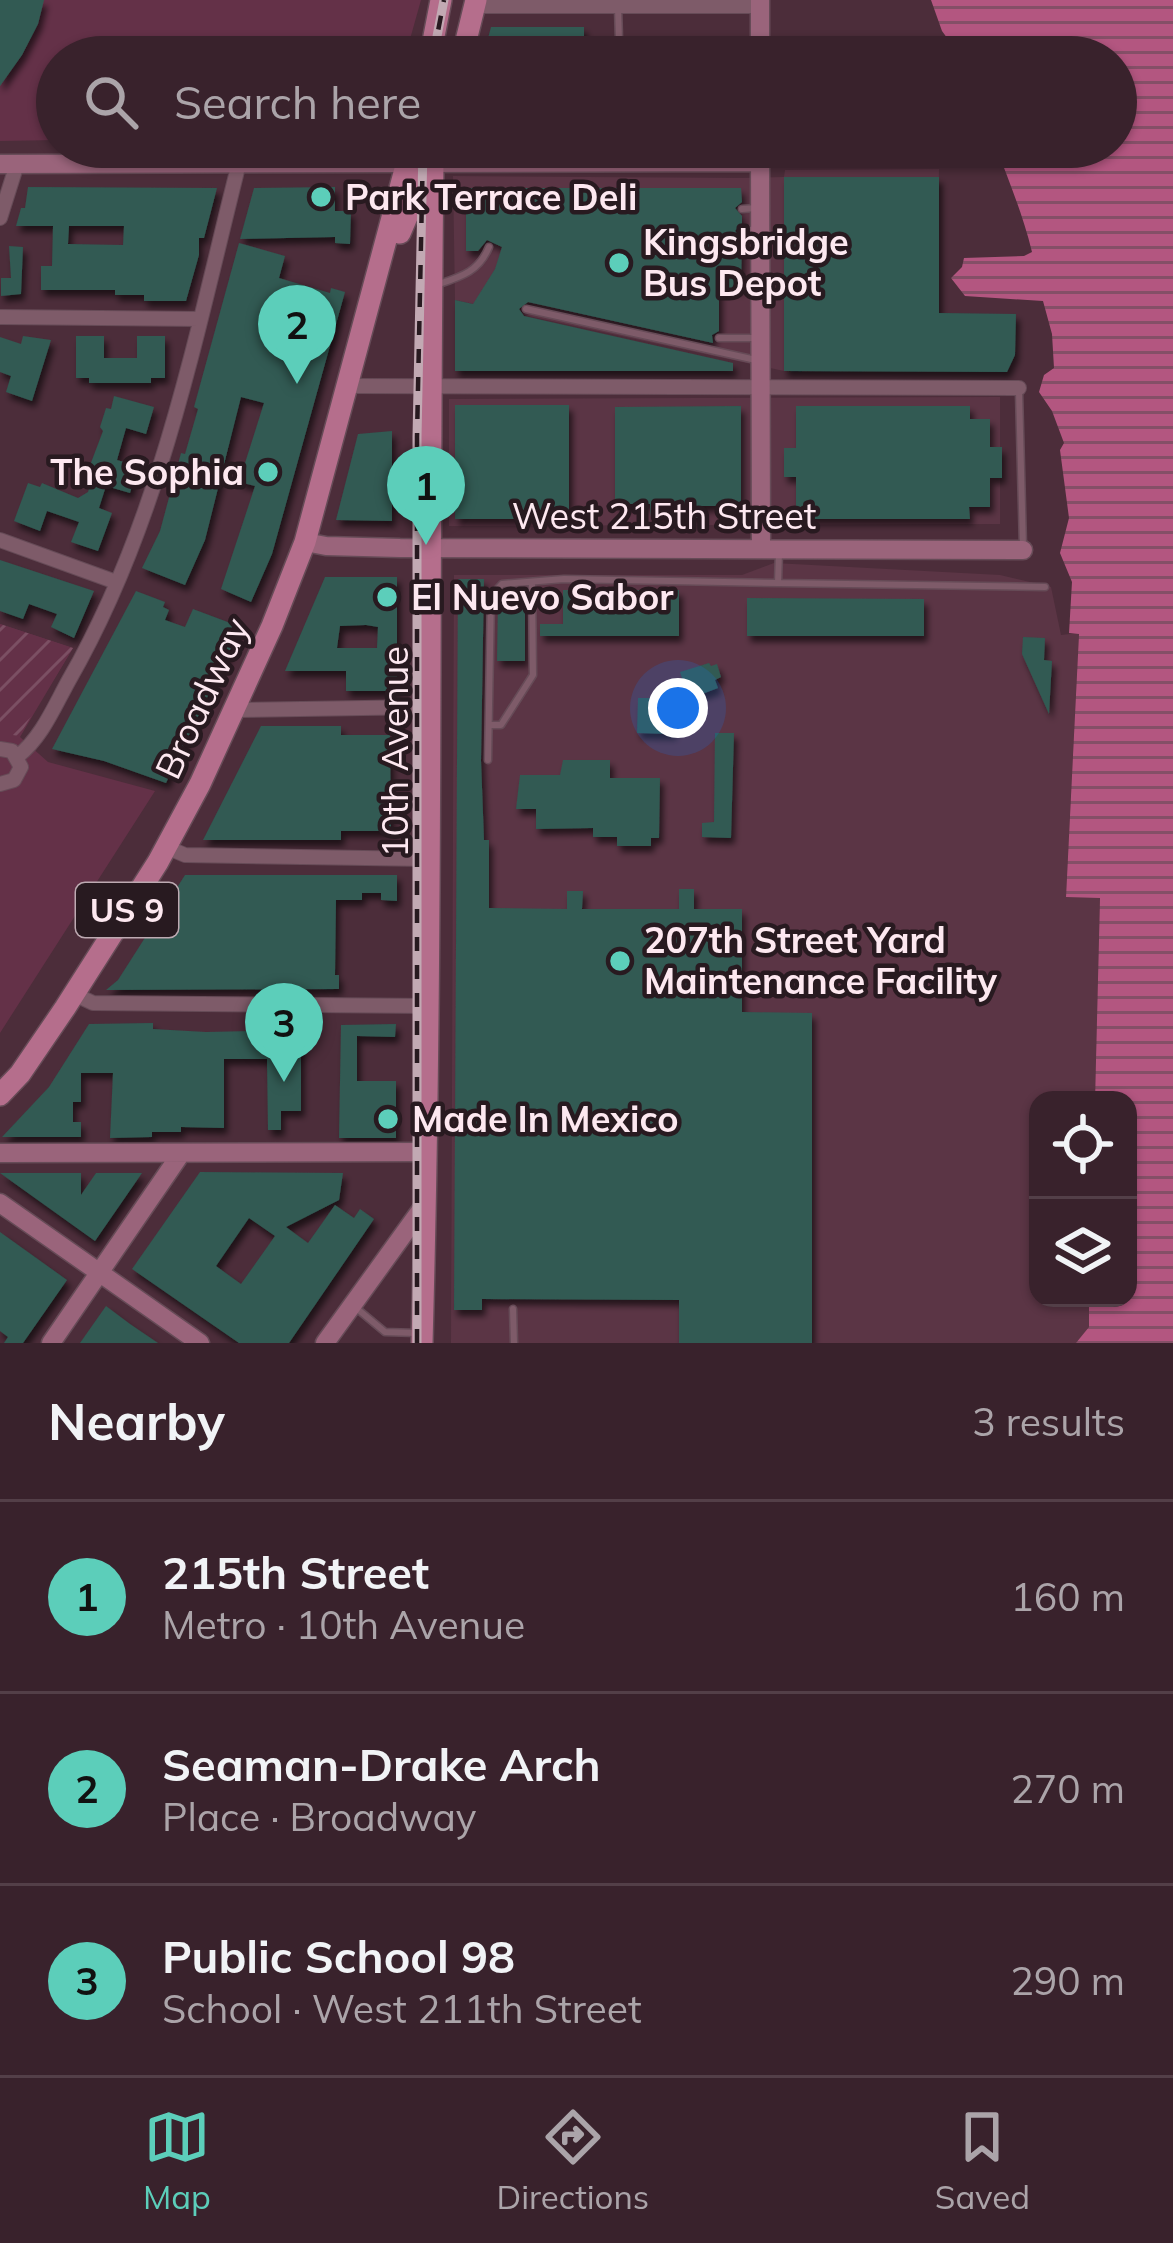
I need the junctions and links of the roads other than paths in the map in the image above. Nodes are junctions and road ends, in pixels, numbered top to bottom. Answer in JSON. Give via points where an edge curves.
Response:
{"nodes":[{"id":1,"x":441,"y":0,"type":"edge"},
{"id":2,"x":475,"y":3,"type":"edge"},
{"id":3,"x":760,"y":3,"type":"edge"},
{"id":4,"x":618,"y":7,"type":"junction"},
{"id":5,"x":434,"y":36,"type":"edge"},
{"id":6,"x":467,"y":36,"type":"edge"},
{"id":7,"x":619,"y":36,"type":"edge"},
{"id":8,"x":760,"y":36,"type":"edge"},
{"id":9,"x":9,"y":164,"type":"edge"},
{"id":10,"x":238,"y":168,"type":"edge"},
{"id":11,"x":406,"y":168,"type":"edge"},
{"id":12,"x":429,"y":168,"type":"edge"},
{"id":13,"x":434,"y":168,"type":"edge"},
{"id":14,"x":758,"y":168,"type":"edge"},
{"id":15,"x":0,"y":218,"type":"edge"},
{"id":16,"x":489,"y":247,"type":"dead end"},
{"id":17,"x":430,"y":287,"type":"junction"},
{"id":18,"x":375,"y":288,"type":"junction"},
{"id":19,"x":526,"y":309,"type":"dead end"},
{"id":20,"x":0,"y":317,"type":"edge"},
{"id":21,"x":200,"y":319,"type":"junction"},
{"id":22,"x":719,"y":338,"type":"dead end"},
{"id":23,"x":763,"y":338,"type":"junction"},
{"id":24,"x":763,"y":361,"type":"junction"},
{"id":25,"x":349,"y":386,"type":"junction"},
{"id":26,"x":428,"y":387,"type":"junction"},
{"id":27,"x":764,"y":388,"type":"junction"},
{"id":28,"x":1019,"y":388,"type":"joint"},
{"id":29,"x":0,"y":540,"type":"edge"},
{"id":30,"x":305,"y":542,"type":"junction"},
{"id":31,"x":429,"y":548,"type":"junction"},
{"id":32,"x":770,"y":549,"type":"junction"},
{"id":33,"x":1023,"y":550,"type":"joint"},
{"id":34,"x":532,"y":581,"type":"junction"},
{"id":35,"x":116,"y":582,"type":"junction"},
{"id":36,"x":778,"y":584,"type":"junction"},
{"id":37,"x":1045,"y":587,"type":"dead end"},
{"id":38,"x":427,"y":707,"type":"junction"},
{"id":39,"x":235,"y":710,"type":"junction"},
{"id":40,"x":489,"y":725,"type":"junction"},
{"id":41,"x":0,"y":748,"type":"edge"},
{"id":42,"x":18,"y":756,"type":"junction"},
{"id":43,"x":488,"y":760,"type":"dead end"},
{"id":44,"x":0,"y":784,"type":"edge"},
{"id":45,"x":166,"y":847,"type":"junction"},
{"id":46,"x":428,"y":859,"type":"junction"},
{"id":47,"x":74,"y":994,"type":"junction"},
{"id":48,"x":428,"y":1006,"type":"junction"},
{"id":49,"x":0,"y":1095,"type":"edge"},
{"id":50,"x":426,"y":1152,"type":"junction"},
{"id":51,"x":0,"y":1153,"type":"edge"},
{"id":52,"x":180,"y":1155,"type":"junction"},
{"id":53,"x":0,"y":1203,"type":"edge"},
{"id":54,"x":426,"y":1203,"type":"junction"},
{"id":55,"x":100,"y":1274,"type":"junction"},
{"id":56,"x":352,"y":1305,"type":"junction"},
{"id":57,"x":513,"y":1310,"type":"dead end"},
{"id":58,"x":385,"y":1332,"type":"junction"},
{"id":59,"x":422,"y":1338,"type":"edge"},
{"id":60,"x":52,"y":1343,"type":"edge"},
{"id":61,"x":200,"y":1343,"type":"edge"},
{"id":62,"x":325,"y":1343,"type":"edge"},
{"id":63,"x":378,"y":1343,"type":"edge"},
{"id":64,"x":514,"y":1343,"type":"edge"}],
"edges":[{"from":1,"to":5,"type":"main road"},
{"from":2,"to":4,"type":"street"},
{"from":2,"to":6,"type":"main road"},
{"from":3,"to":4,"type":"street"},
{"from":3,"to":8,"type":"street"},
{"from":4,"to":7,"type":"lane"},
{"from":9,"to":15,"type":"street"},
{"from":10,"to":21,"type":"street"},
{"from":11,"to":18,"type":"main road","name":"Broadway","number":"US 9"},
{"from":12,"to":18,"type":"main road","name":"Broadway","number":"US 9"},
{"from":13,"to":17,"type":"main road","name":"10th Avenue"},
{"from":14,"to":23,"type":"street","via":[[751,230]]},
{"from":16,"to":17,"type":"lane","via":[[467,274]]},
{"from":17,"to":26,"type":"main road","name":"10th Avenue"},
{"from":18,"to":25,"type":"main road","name":"Broadway","number":"US 9"},
{"from":19,"to":24,"type":"lane"},
{"from":20,"to":21,"type":"street"},
{"from":21,"to":35,"type":"street","via":[[146,514]]},
{"from":22,"to":23,"type":"lane"},
{"from":23,"to":24,"type":"street"},
{"from":24,"to":27,"type":"street"},
{"from":25,"to":26,"type":"street"},
{"from":25,"to":30,"type":"main road","name":"Broadway","number":"US 9"},
{"from":26,"to":27,"type":"street"},
{"from":26,"to":31,"type":"main road","name":"10th Avenue"},
{"from":27,"to":28,"type":"street"},
{"from":27,"to":32,"type":"street"},
{"from":28,"to":33,"type":"lane"},
{"from":29,"to":35,"type":"street"},
{"from":30,"to":31,"type":"street","name":"West 215th Street"},
{"from":30,"to":39,"type":"main road","name":"Broadway","number":"US 9"},
{"from":31,"to":32,"type":"street","name":"West 215th Street"},
{"from":31,"to":38,"type":"main road","name":"10th Avenue"},
{"from":32,"to":33,"type":"street","name":"West 215th Street"},
{"from":32,"to":36,"type":"lane"},
{"from":34,"to":36,"type":"lane"},
{"from":34,"to":40,"type":"lane","via":[[533,675],[502,725]]},
{"from":34,"to":40,"type":"lane","via":[[502,584],[491,596]]},
{"from":35,"to":42,"type":"street","via":[[71,677]]},
{"from":36,"to":37,"type":"lane"},
{"from":38,"to":39,"type":"street"},
{"from":38,"to":46,"type":"main road","name":"10th Avenue"},
{"from":39,"to":45,"type":"main road","name":"Broadway","number":"US 9"},
{"from":40,"to":43,"type":"lane"},
{"from":41,"to":42,"type":"street"},
{"from":42,"to":44,"type":"street","via":[[17,777]]},
{"from":45,"to":46,"type":"street","via":[[185,855]]},
{"from":45,"to":47,"type":"main road","name":"Broadway","number":"US 9"},
{"from":46,"to":48,"type":"main road","name":"10th Avenue"},
{"from":47,"to":48,"type":"street","via":[[93,1003]]},
{"from":47,"to":49,"type":"main road","name":"Broadway","number":"US 9"},
{"from":48,"to":50,"type":"main road","name":"10th Avenue"},
{"from":50,"to":52,"type":"street"},
{"from":50,"to":54,"type":"main road","name":"10th Avenue"},
{"from":51,"to":52,"type":"street"},
{"from":52,"to":55,"type":"street"},
{"from":53,"to":55,"type":"street"},
{"from":54,"to":56,"type":"street"},
{"from":54,"to":59,"type":"main road","name":"10th Avenue"},
{"from":55,"to":60,"type":"street"},
{"from":55,"to":61,"type":"street"},
{"from":56,"to":58,"type":"lane"},
{"from":56,"to":62,"type":"street"},
{"from":57,"to":64,"type":"lane"},
{"from":58,"to":59,"type":"lane"},
{"from":58,"to":63,"type":"lane"}]}
